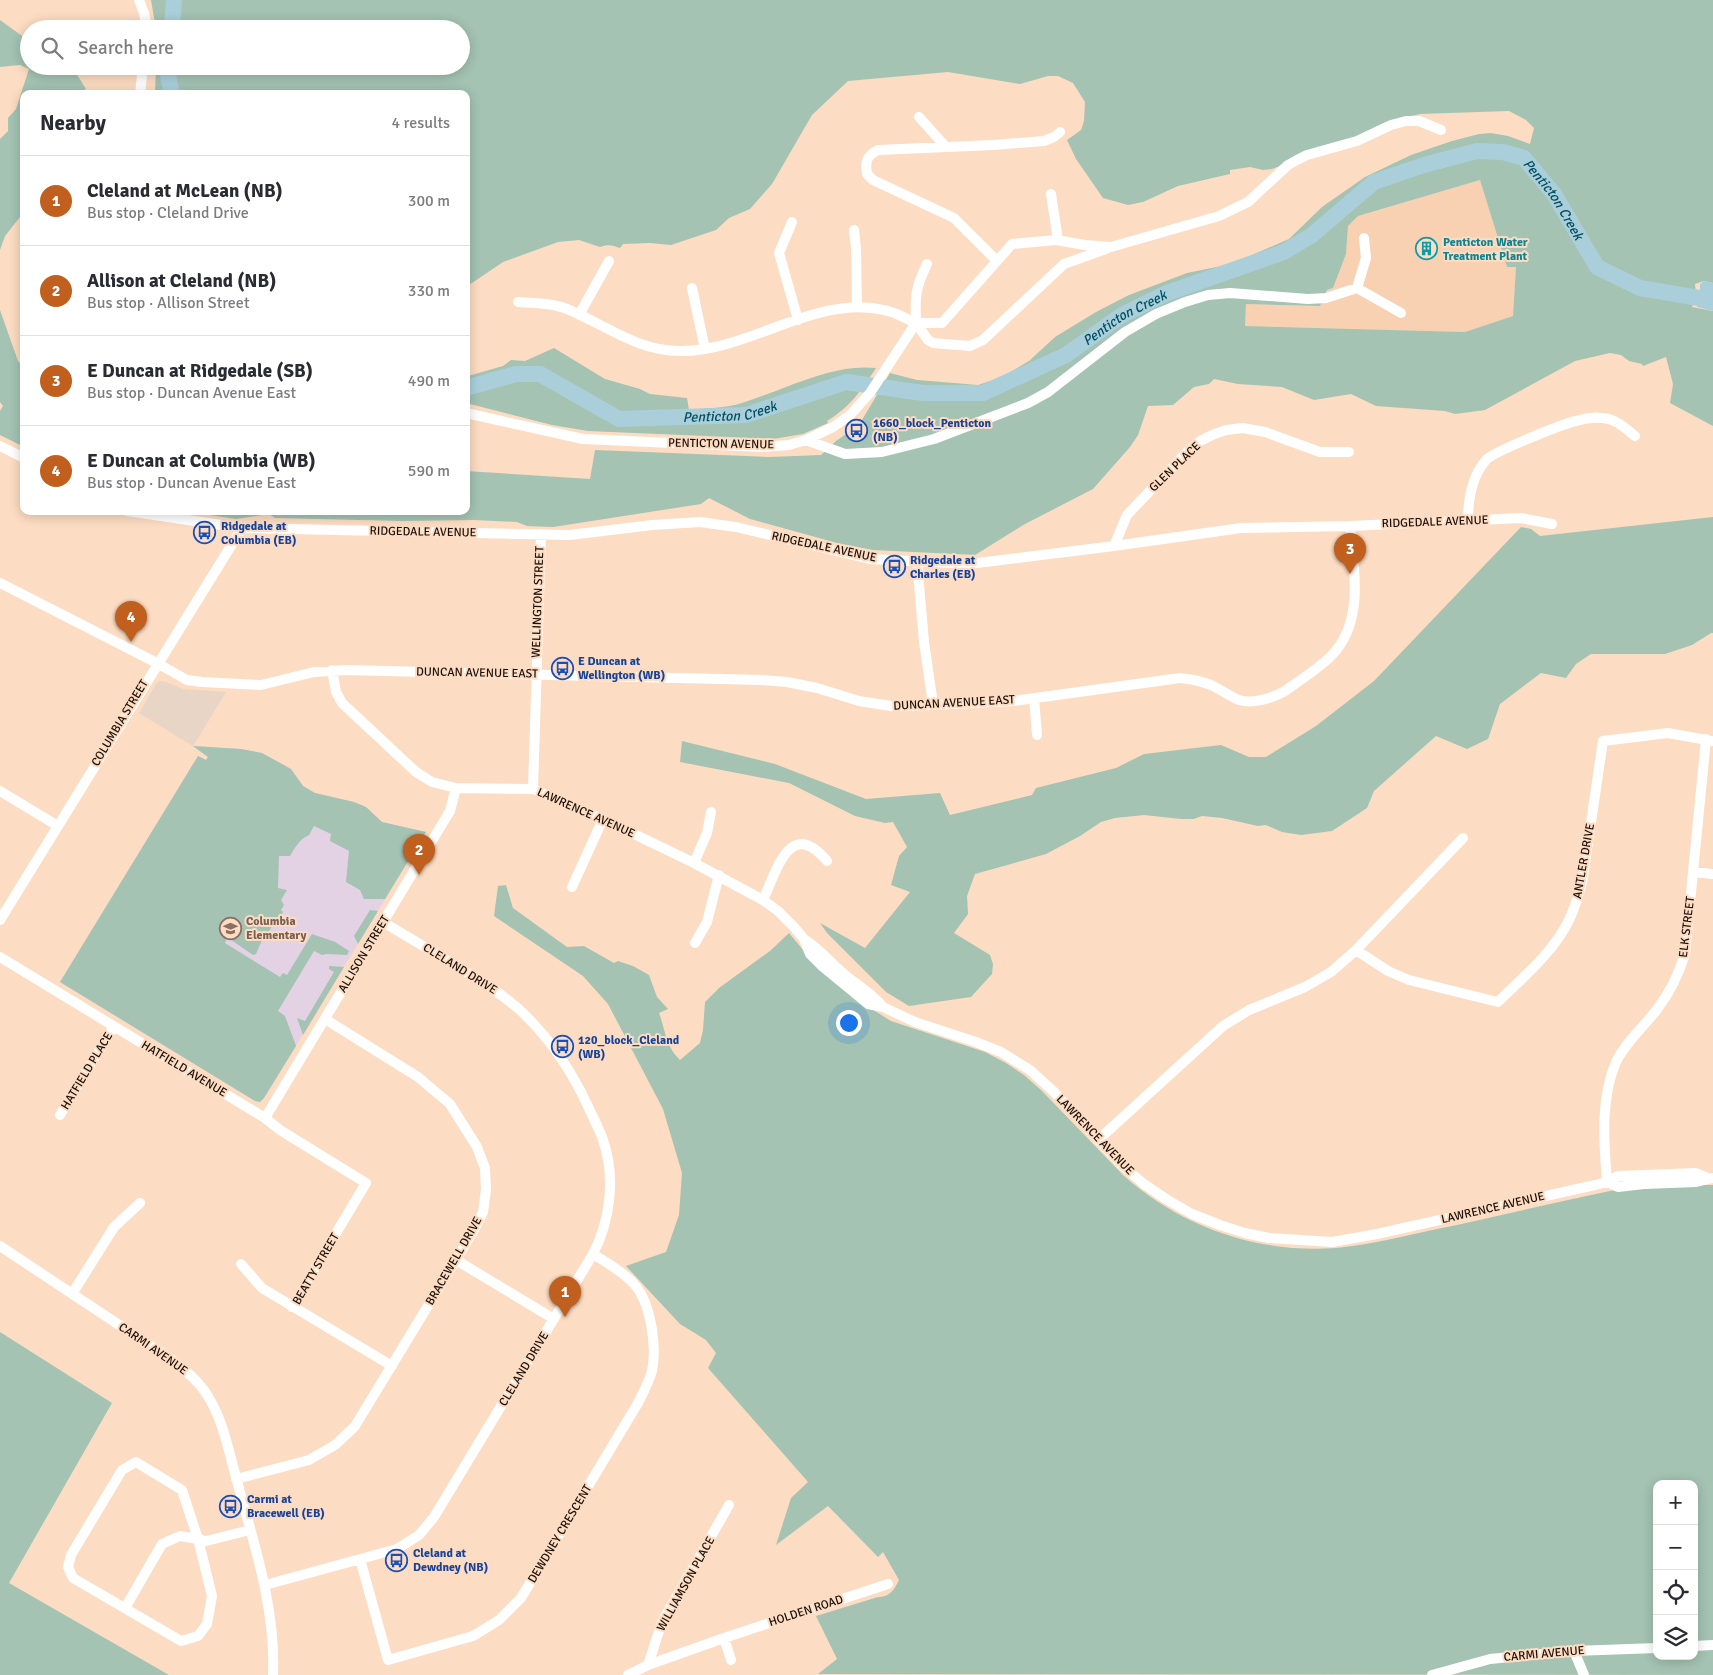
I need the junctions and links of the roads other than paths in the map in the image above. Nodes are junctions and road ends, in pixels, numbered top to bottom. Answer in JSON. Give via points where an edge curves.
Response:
{"nodes":[{"id":1,"x":139,"y":0,"type":"edge"},
{"id":2,"x":145,"y":20,"type":"edge"},
{"id":3,"x":142,"y":75,"type":"edge"},
{"id":4,"x":140,"y":90,"type":"edge"},
{"id":5,"x":919,"y":117,"type":"dead end"},
{"id":6,"x":1441,"y":130,"type":"dead end"},
{"id":7,"x":1060,"y":132,"type":"dead end"},
{"id":8,"x":946,"y":147,"type":"junction"},
{"id":9,"x":1051,"y":194,"type":"dead end"},
{"id":10,"x":792,"y":222,"type":"dead end"},
{"id":11,"x":854,"y":230,"type":"dead end"},
{"id":12,"x":1364,"y":238,"type":"dead end"},
{"id":13,"x":1058,"y":240,"type":"junction"},
{"id":14,"x":1112,"y":247,"type":"junction"},
{"id":15,"x":609,"y":261,"type":"dead end"},
{"id":16,"x":997,"y":261,"type":"junction"},
{"id":17,"x":928,"y":264,"type":"dead end"},
{"id":18,"x":692,"y":288,"type":"dead end"},
{"id":19,"x":1357,"y":288,"type":"junction"},
{"id":20,"x":518,"y":302,"type":"dead end"},
{"id":21,"x":856,"y":308,"type":"junction"},
{"id":22,"x":1401,"y":313,"type":"dead end"},
{"id":23,"x":579,"y":315,"type":"junction"},
{"id":24,"x":798,"y":320,"type":"junction"},
{"id":25,"x":916,"y":323,"type":"junction"},
{"id":26,"x":705,"y":349,"type":"junction"},
{"id":27,"x":470,"y":414,"type":"edge"},
{"id":28,"x":1635,"y":436,"type":"dead end"},
{"id":29,"x":806,"y":440,"type":"junction"},
{"id":30,"x":0,"y":446,"type":"edge"},
{"id":31,"x":1349,"y":452,"type":"dead end"},
{"id":32,"x":20,"y":456,"type":"edge"},
{"id":33,"x":153,"y":515,"type":"edge"},
{"id":34,"x":1468,"y":521,"type":"junction"},
{"id":35,"x":1552,"y":524,"type":"dead end"},
{"id":36,"x":1350,"y":526,"type":"junction"},
{"id":37,"x":242,"y":528,"type":"junction"},
{"id":38,"x":540,"y":534,"type":"junction"},
{"id":39,"x":1114,"y":546,"type":"junction"},
{"id":40,"x":917,"y":561,"type":"junction"},
{"id":41,"x":0,"y":583,"type":"edge"},
{"id":42,"x":157,"y":663,"type":"junction"},
{"id":43,"x":332,"y":670,"type":"junction"},
{"id":44,"x":536,"y":674,"type":"junction"},
{"id":45,"x":1034,"y":698,"type":"junction"},
{"id":46,"x":933,"y":704,"type":"junction"},
{"id":47,"x":1037,"y":735,"type":"dead end"},
{"id":48,"x":1710,"y":740,"type":"edge"},
{"id":49,"x":456,"y":788,"type":"junction"},
{"id":50,"x":533,"y":789,"type":"junction"},
{"id":51,"x":0,"y":791,"type":"edge"},
{"id":52,"x":711,"y":812,"type":"dead end"},
{"id":53,"x":603,"y":820,"type":"junction"},
{"id":54,"x":58,"y":826,"type":"junction"},
{"id":55,"x":1463,"y":838,"type":"dead end"},
{"id":56,"x":827,"y":861,"type":"dead end"},
{"id":57,"x":694,"y":863,"type":"junction"},
{"id":58,"x":1693,"y":872,"type":"junction"},
{"id":59,"x":1713,"y":874,"type":"edge"},
{"id":60,"x":719,"y":875,"type":"junction"},
{"id":61,"x":572,"y":887,"type":"dead end"},
{"id":62,"x":763,"y":900,"type":"junction"},
{"id":63,"x":0,"y":920,"type":"edge"},
{"id":64,"x":383,"y":922,"type":"junction"},
{"id":65,"x":695,"y":943,"type":"dead end"},
{"id":66,"x":1356,"y":950,"type":"junction"},
{"id":67,"x":0,"y":957,"type":"edge"},
{"id":68,"x":324,"y":1019,"type":"junction"},
{"id":69,"x":114,"y":1026,"type":"junction"},
{"id":70,"x":60,"y":1115,"type":"dead end"},
{"id":71,"x":265,"y":1118,"type":"junction"},
{"id":72,"x":1098,"y":1140,"type":"junction"},
{"id":73,"x":1711,"y":1178,"type":"edge"},
{"id":74,"x":1607,"y":1182,"type":"junction"},
{"id":75,"x":366,"y":1183,"type":"joint"},
{"id":76,"x":140,"y":1203,"type":"dead end"},
{"id":77,"x":0,"y":1246,"type":"edge"},
{"id":78,"x":592,"y":1254,"type":"junction"},
{"id":79,"x":456,"y":1260,"type":"junction"},
{"id":80,"x":241,"y":1264,"type":"dead end"},
{"id":81,"x":72,"y":1294,"type":"junction"},
{"id":82,"x":292,"y":1306,"type":"junction"},
{"id":83,"x":554,"y":1319,"type":"junction"},
{"id":84,"x":392,"y":1366,"type":"junction"},
{"id":85,"x":236,"y":1479,"type":"junction"},
{"id":86,"x":729,"y":1505,"type":"dead end"},
{"id":87,"x":250,"y":1530,"type":"junction"},
{"id":88,"x":198,"y":1538,"type":"junction"},
{"id":89,"x":360,"y":1559,"type":"junction"},
{"id":90,"x":888,"y":1584,"type":"dead end"},
{"id":91,"x":265,"y":1585,"type":"junction"},
{"id":92,"x":125,"y":1608,"type":"junction"},
{"id":93,"x":724,"y":1638,"type":"junction"},
{"id":94,"x":1713,"y":1645,"type":"edge"},
{"id":95,"x":1698,"y":1646,"type":"edge"},
{"id":96,"x":1653,"y":1648,"type":"edge"},
{"id":97,"x":1574,"y":1651,"type":"junction"},
{"id":98,"x":731,"y":1660,"type":"dead end"},
{"id":99,"x":648,"y":1665,"type":"junction"},
{"id":100,"x":273,"y":1675,"type":"edge"},
{"id":101,"x":628,"y":1675,"type":"edge"},
{"id":102,"x":1432,"y":1675,"type":"edge"},
{"id":103,"x":1584,"y":1675,"type":"edge"}],
"edges":[{"from":1,"to":2,"type":"street"},
{"from":3,"to":4,"type":"street"},
{"from":5,"to":8,"type":"street"},
{"from":6,"to":14,"type":"street","via":[[1419,121],[1391,125],[1357,141],[1297,160],[1248,202],[1218,216]]},
{"from":7,"to":8,"type":"street","via":[[1044,141]]},
{"from":8,"to":16,"type":"street","via":[[878,150],[866,160],[867,174],[884,187],[954,218]]},
{"from":9,"to":13,"type":"street"},
{"from":10,"to":24,"type":"street","via":[[779,253]]},
{"from":11,"to":21,"type":"street"},
{"from":12,"to":19,"type":"street","via":[[1366,258]]},
{"from":13,"to":14,"type":"street"},
{"from":13,"to":16,"type":"street","via":[[1012,244]]},
{"from":14,"to":25,"type":"street","via":[[1064,264],[984,340],[974,345],[933,343]]},
{"from":15,"to":23,"type":"street"},
{"from":16,"to":25,"type":"street","via":[[942,323]]},
{"from":17,"to":25,"type":"street","via":[[915,295]]},
{"from":18,"to":26,"type":"street"},
{"from":19,"to":22,"type":"street"},
{"from":19,"to":29,"type":"street","via":[[1326,298],[1230,293],[1185,302],[1141,323],[1048,392],[1028,403],[934,439],[882,452],[845,454]]},
{"from":20,"to":23,"type":"street","via":[[554,305]]},
{"from":21,"to":24,"type":"street"},
{"from":21,"to":25,"type":"street","via":[[884,310]]},
{"from":23,"to":26,"type":"street","via":[[647,348],[679,352]]},
{"from":24,"to":26,"type":"street"},
{"from":25,"to":29,"type":"street","name":"PENTICTON AVENUE","via":[[870,393],[850,415]]},
{"from":27,"to":29,"type":"street","name":"PENTICTON AVENUE","via":[[583,439],[762,447]]},
{"from":28,"to":34,"type":"street","via":[[1615,420],[1589,418],[1574,421],[1487,458],[1478,470],[1468,506]]},
{"from":30,"to":32,"type":"street"},
{"from":31,"to":39,"type":"street","name":"GLEN PLACE","via":[[1320,452],[1265,432],[1242,428],[1212,434],[1186,453],[1127,515]]},
{"from":33,"to":37,"type":"street","name":"RIDGEDALE AVENUE"},
{"from":34,"to":35,"type":"street","name":"RIDGEDALE AVENUE","via":[[1521,518]]},
{"from":34,"to":36,"type":"street","name":"RIDGEDALE AVENUE"},
{"from":36,"to":39,"type":"street","name":"RIDGEDALE AVENUE","via":[[1241,528]]},
{"from":36,"to":45,"type":"street","name":"DUNCAN AVENUE EAST","via":[[1356,588],[1346,635],[1333,654],[1285,691],[1246,701],[1210,685],[1180,678]]},
{"from":37,"to":38,"type":"street","name":"RIDGEDALE AVENUE"},
{"from":37,"to":42,"type":"street","name":"COLUMBIA STREET"},
{"from":38,"to":40,"type":"street","name":"RIDGEDALE AVENUE","via":[[570,535],[700,522],[736,527],[870,559]]},
{"from":38,"to":44,"type":"street","name":"WELLINGTON STREET"},
{"from":39,"to":40,"type":"street","name":"RIDGEDALE AVENUE","via":[[969,564]]},
{"from":40,"to":46,"type":"street"},
{"from":41,"to":42,"type":"street","name":"DUNCAN AVENUE EAST"},
{"from":42,"to":43,"type":"street","name":"DUNCAN AVENUE EAST","via":[[187,680],[261,685]]},
{"from":42,"to":54,"type":"street","name":"COLUMBIA STREET"},
{"from":43,"to":44,"type":"street","name":"DUNCAN AVENUE EAST"},
{"from":43,"to":49,"type":"street","name":"LAWRENCE AVENUE","via":[[339,698],[349,710],[416,772],[432,782]]},
{"from":44,"to":46,"type":"street","name":"DUNCAN AVENUE EAST","via":[[762,680],[817,688],[875,704]]},
{"from":44,"to":50,"type":"street","name":"WELLINGTON STREET"},
{"from":45,"to":46,"type":"street","name":"DUNCAN AVENUE EAST"},
{"from":45,"to":47,"type":"street"},
{"from":48,"to":58,"type":"street","name":"ELK STREET"},
{"from":48,"to":66,"type":"street","name":"ANTLER DRIVE","via":[[1668,733],[1603,741],[1582,883],[1576,902],[1565,928],[1549,951],[1498,1002],[1409,980],[1388,971]]},
{"from":49,"to":50,"type":"street","name":"LAWRENCE AVENUE"},
{"from":49,"to":64,"type":"street","name":"ALLISON STREET","via":[[450,812]]},
{"from":50,"to":53,"type":"street","name":"LAWRENCE AVENUE"},
{"from":51,"to":54,"type":"street"},
{"from":52,"to":57,"type":"street","via":[[707,833]]},
{"from":53,"to":57,"type":"street","name":"LAWRENCE AVENUE"},
{"from":53,"to":61,"type":"street"},
{"from":54,"to":63,"type":"street","name":"COLUMBIA STREET"},
{"from":55,"to":66,"type":"street"},
{"from":56,"to":62,"type":"street","via":[[813,847],[794,845],[786,853]]},
{"from":57,"to":60,"type":"street","name":"LAWRENCE AVENUE"},
{"from":58,"to":59,"type":"street"},
{"from":58,"to":74,"type":"street","name":"ELK STREET","via":[[1685,954],[1678,976],[1658,1008],[1634,1034],[1617,1061],[1609,1085],[1603,1132]]},
{"from":60,"to":62,"type":"street","name":"LAWRENCE AVENUE"},
{"from":60,"to":65,"type":"street","via":[[707,918]]},
{"from":62,"to":72,"type":"street","name":"LAWRENCE AVENUE","via":[[842,973],[874,996],[883,1008],[1008,1056],[1030,1070],[1054,1092]]},
{"from":64,"to":68,"type":"street","name":"ALLISON STREET"},
{"from":64,"to":78,"type":"street","name":"CLELAND DRIVE","via":[[503,996],[523,1012],[558,1052],[590,1110],[607,1154],[608,1208],[602,1236]]},
{"from":66,"to":72,"type":"street","via":[[1331,972],[1305,987],[1249,1010],[1223,1026]]},
{"from":67,"to":69,"type":"street","name":"HATFIELD AVENUE"},
{"from":68,"to":71,"type":"street","name":"ALLISON STREET"},
{"from":68,"to":79,"type":"street","name":"BRACEWELL DRIVE","via":[[418,1077],[450,1104],[477,1148],[485,1168],[483,1212]]},
{"from":69,"to":70,"type":"street","name":"HATFIELD PLACE"},
{"from":69,"to":71,"type":"street","name":"HATFIELD AVENUE"},
{"from":71,"to":75,"type":"street","name":"HATFIELD AVENUE"},
{"from":72,"to":74,"type":"street","name":"LAWRENCE AVENUE","via":[[1144,1184],[1192,1214],[1245,1233],[1302,1241],[1332,1242],[1377,1234]]},
{"from":73,"to":74,"type":"street","name":"LAWRENCE AVENUE","via":[[1696,1173],[1661,1174],[1618,1176]]},
{"from":75,"to":82,"type":"street","name":"BEATTY STREET"},
{"from":76,"to":81,"type":"street","via":[[114,1227]]},
{"from":77,"to":81,"type":"street","name":"CARMI AVENUE"},
{"from":78,"to":83,"type":"street","name":"CLELAND DRIVE"},
{"from":78,"to":89,"type":"street","name":"DEWDNEY CRESCENT","via":[[621,1271],[635,1285],[647,1308],[653,1336],[652,1372],[638,1403],[521,1598],[499,1620],[473,1636],[388,1660]]},
{"from":79,"to":83,"type":"street"},
{"from":79,"to":84,"type":"street","name":"BRACEWELL DRIVE"},
{"from":80,"to":82,"type":"street","via":[[262,1288]]},
{"from":81,"to":85,"type":"street","name":"CARMI AVENUE","via":[[172,1360],[200,1385],[216,1411]]},
{"from":82,"to":84,"type":"street","name":"BEATTY STREET"},
{"from":83,"to":89,"type":"street","name":"CLELAND DRIVE","via":[[434,1517],[419,1535],[397,1549]]},
{"from":84,"to":85,"type":"street","name":"BRACEWELL DRIVE","via":[[355,1426],[335,1445],[309,1460]]},
{"from":85,"to":87,"type":"street","name":"CARMI AVENUE"},
{"from":86,"to":99,"type":"street","name":"WILLIAMSON PLACE","via":[[662,1622]]},
{"from":87,"to":88,"type":"street","via":[[206,1541]]},
{"from":87,"to":91,"type":"street","name":"CARMI AVENUE"},
{"from":88,"to":92,"type":"street","via":[[180,1536],[162,1544]]},
{"from":88,"to":92,"type":"street","via":[[212,1596],[207,1624],[198,1636],[181,1641]]},
{"from":88,"to":92,"type":"street","via":[[182,1490],[136,1462],[122,1470],[71,1556],[68,1567],[73,1578]]},
{"from":89,"to":91,"type":"street","name":"CLELAND DRIVE"},
{"from":90,"to":93,"type":"street","name":"HOLDEN ROAD"},
{"from":91,"to":100,"type":"street","name":"CARMI AVENUE"},
{"from":93,"to":98,"type":"street"},
{"from":93,"to":99,"type":"street","name":"HOLDEN ROAD"},
{"from":94,"to":95,"type":"street"},
{"from":96,"to":97,"type":"street","name":"CARMI AVENUE"},
{"from":97,"to":102,"type":"street","name":"CARMI AVENUE","via":[[1490,1659]]},
{"from":97,"to":103,"type":"street"},
{"from":99,"to":101,"type":"street","name":"HOLDEN ROAD"}]}
